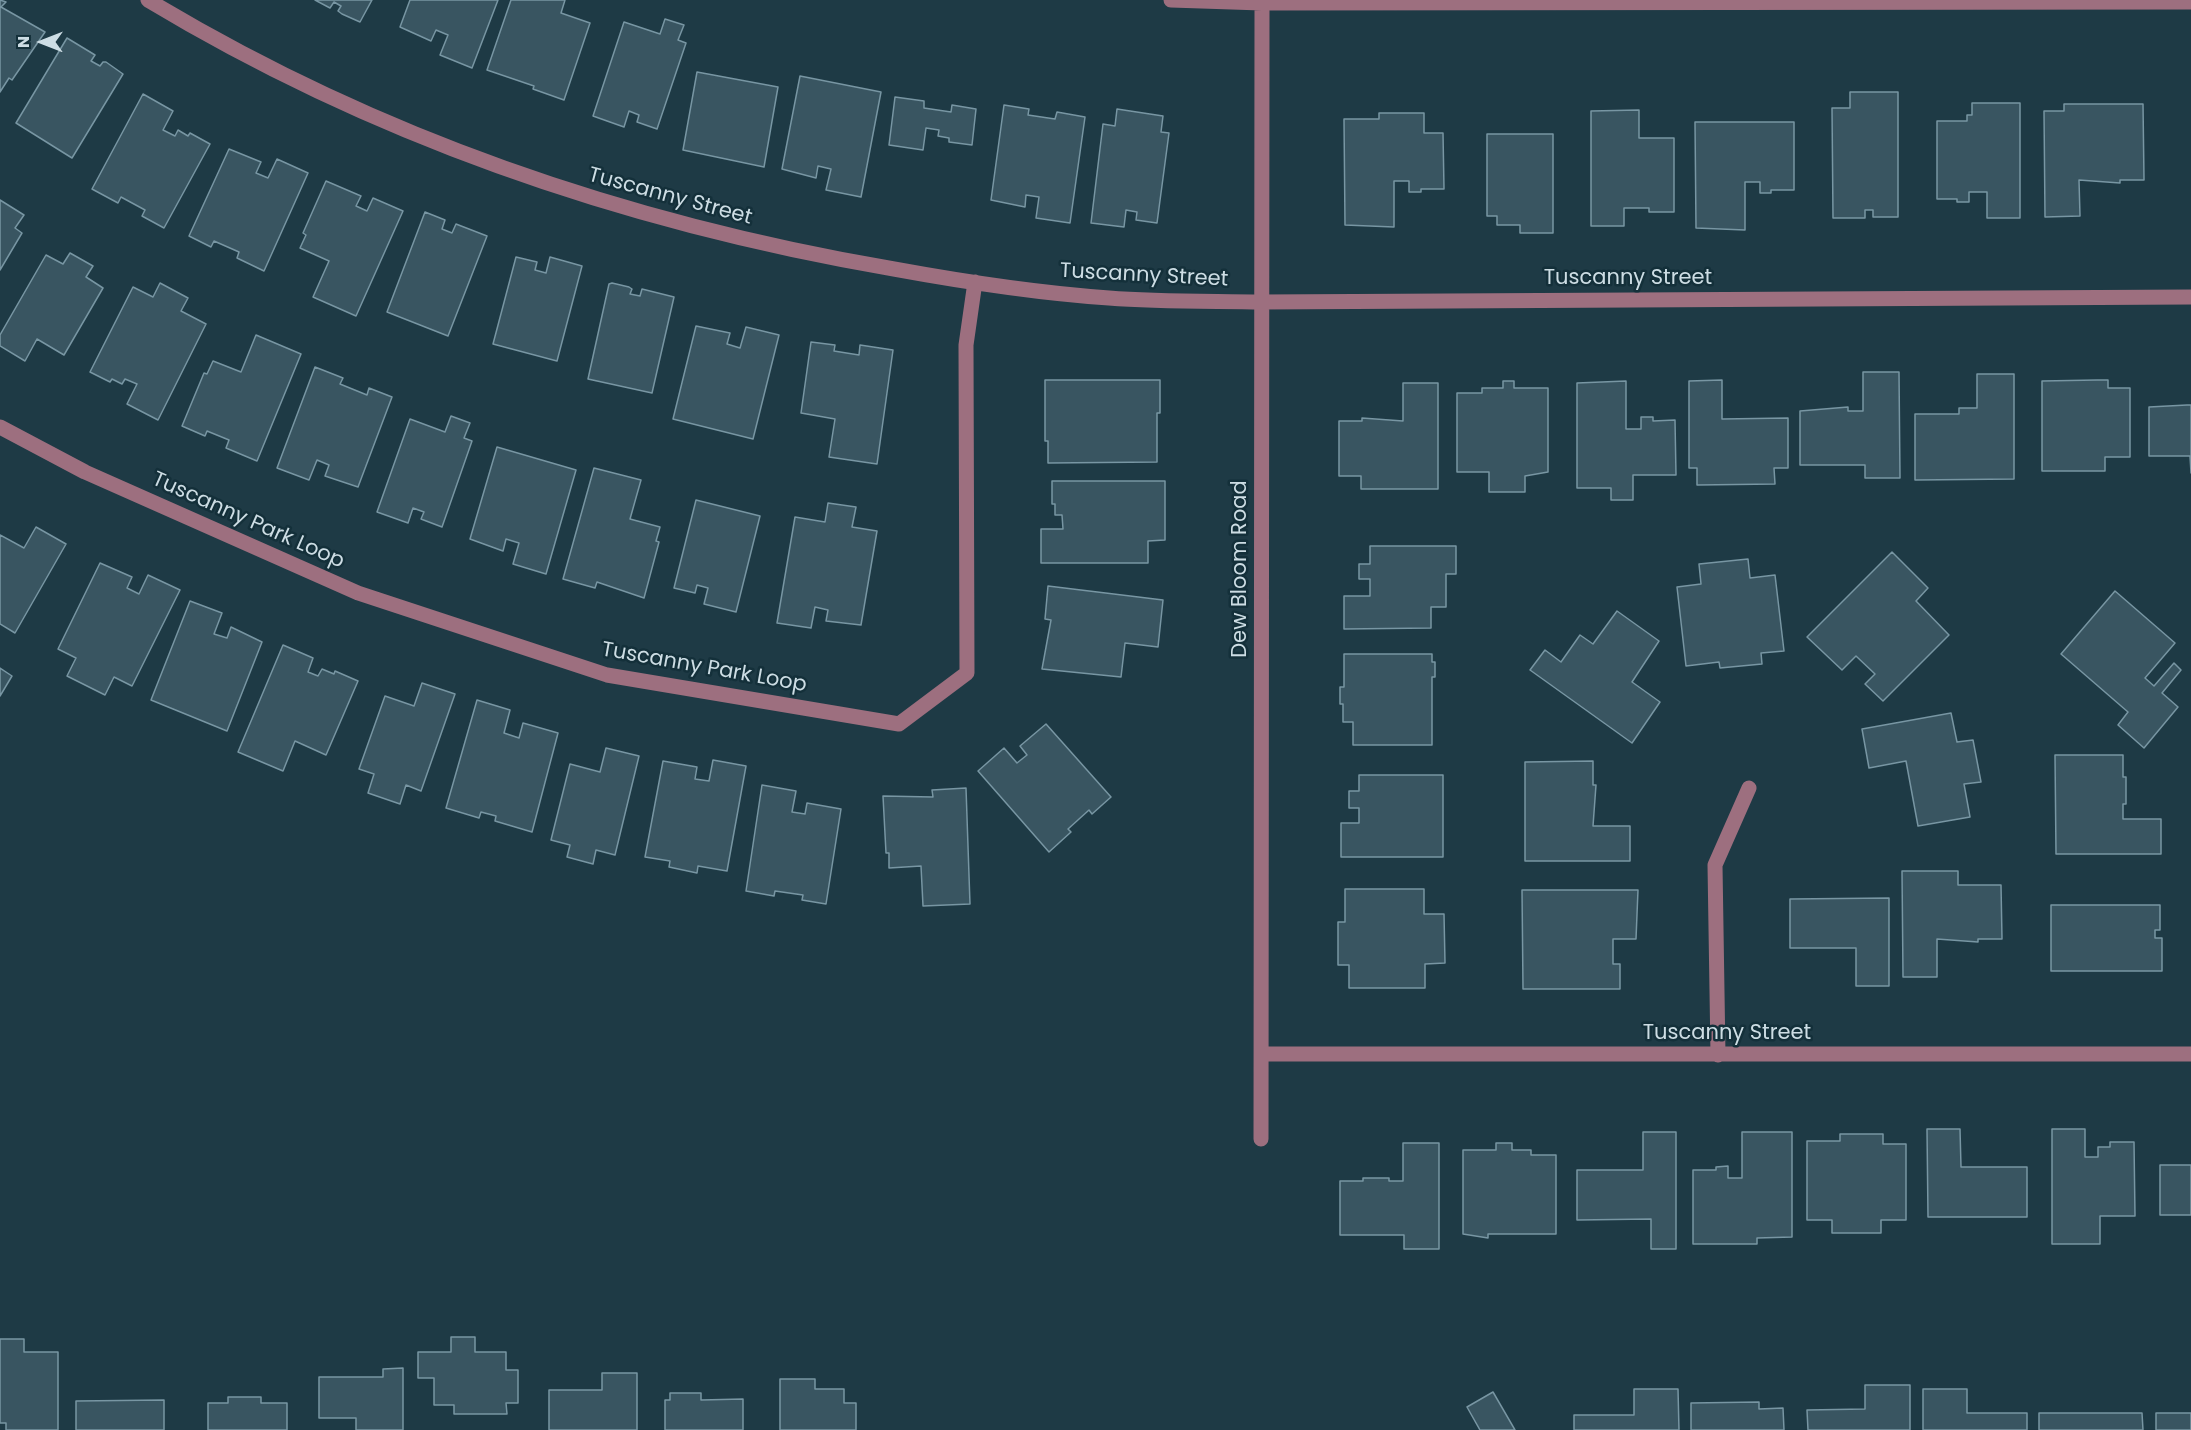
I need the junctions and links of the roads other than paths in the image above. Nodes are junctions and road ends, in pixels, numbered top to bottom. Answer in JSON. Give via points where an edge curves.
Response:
{"nodes":[{"id":1,"x":148,"y":0,"type":"edge"},
{"id":2,"x":1171,"y":0,"type":"edge"},
{"id":3,"x":1262,"y":1,"type":"edge"},
{"id":4,"x":2191,"y":2,"type":"edge"},
{"id":5,"x":975,"y":282,"type":"junction"},
{"id":6,"x":2191,"y":297,"type":"edge"},
{"id":7,"x":1261,"y":303,"type":"junction"},
{"id":8,"x":0,"y":427,"type":"edge"},
{"id":9,"x":1749,"y":788,"type":"dead end"},
{"id":10,"x":1262,"y":1054,"type":"junction"},
{"id":11,"x":2191,"y":1054,"type":"edge"},
{"id":12,"x":1718,"y":1055,"type":"junction"},
{"id":13,"x":1261,"y":1138,"type":"dead end"}],
"edges":[{"from":1,"to":5,"type":"street","name":"Tuscanny Street","via":[[288,77],[539,182],[737,239]]},
{"from":2,"to":3,"type":"street"},
{"from":3,"to":4,"type":"street"},
{"from":3,"to":7,"type":"street","name":"Dew Bloom Road"},
{"from":5,"to":7,"type":"street","name":"Tuscanny Street","via":[[1108,298]]},
{"from":5,"to":8,"type":"street","name":"Tuscanny Park Loop","via":[[966,345],[967,673],[899,724],[607,675],[358,593],[85,472]]},
{"from":6,"to":7,"type":"street","name":"Tuscanny Street"},
{"from":7,"to":10,"type":"street","name":"Dew Bloom Road"},
{"from":9,"to":12,"type":"street","via":[[1715,865]]},
{"from":10,"to":12,"type":"street","name":"Tuscanny Street"},
{"from":10,"to":13,"type":"street","name":"Dew Bloom Road"},
{"from":11,"to":12,"type":"street","name":"Tuscanny Street"}]}
